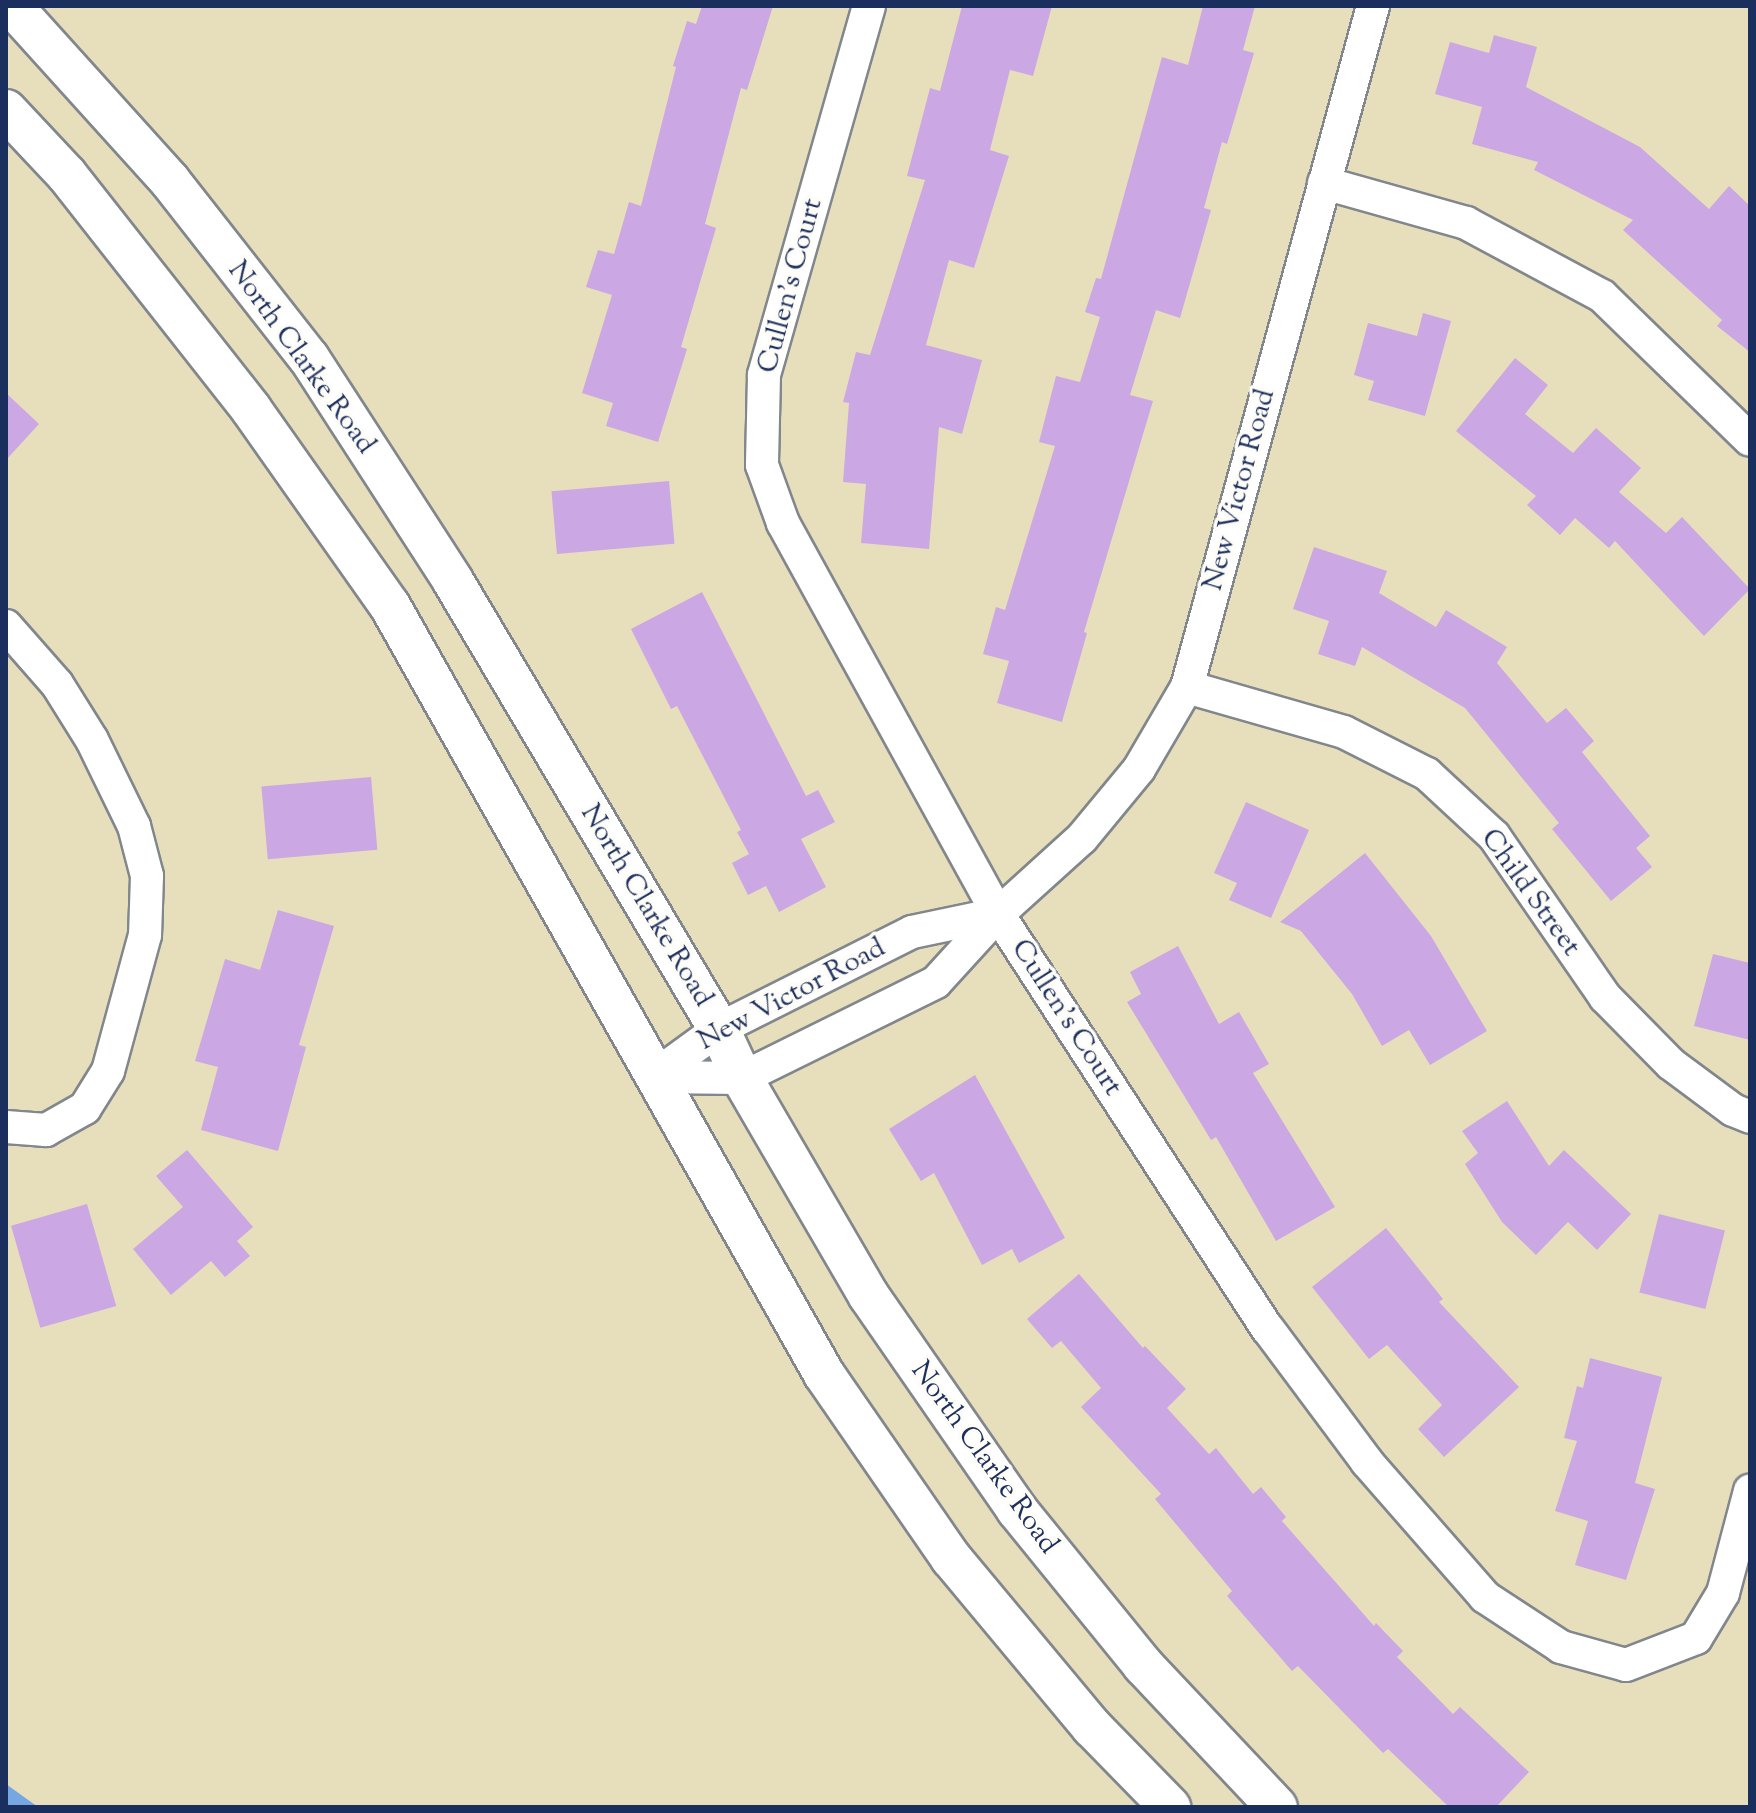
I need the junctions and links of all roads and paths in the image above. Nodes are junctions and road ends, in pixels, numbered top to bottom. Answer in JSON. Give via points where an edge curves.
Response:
{"nodes":[{"id":1,"x":12,"y":6,"type":"edge"},
{"id":2,"x":869,"y":6,"type":"edge"},
{"id":3,"x":1373,"y":6,"type":"edge"},
{"id":4,"x":6,"y":110,"type":"edge"},
{"id":5,"x":1324,"y":183,"type":"junction"},
{"id":6,"x":1750,"y":440,"type":"edge"},
{"id":7,"x":6,"y":626,"type":"edge"},
{"id":8,"x":1187,"y":687,"type":"junction"},
{"id":9,"x":998,"y":914,"type":"junction"},
{"id":10,"x":719,"y":1029,"type":"junction"},
{"id":11,"x":653,"y":1077,"type":"junction"},
{"id":12,"x":742,"y":1078,"type":"junction"},
{"id":13,"x":1750,"y":1117,"type":"edge"},
{"id":14,"x":6,"y":1127,"type":"edge"},
{"id":15,"x":1750,"y":1491,"type":"edge"},
{"id":16,"x":1170,"y":1807,"type":"edge"},
{"id":17,"x":1277,"y":1807,"type":"edge"}],
"edges":[{"from":1,"to":10,"type":"street","name":"North Clarke Road","via":[[170,181],[309,358],[453,581]]},
{"from":2,"to":9,"type":"street","name":"Cullen's Court","via":[[764,375],[762,465],[783,523]]},
{"from":3,"to":5,"type":"street","name":"New Victor Road"},
{"from":4,"to":11,"type":"street","via":[[67,175],[251,409],[390,606]]},
{"from":5,"to":6,"type":"street","via":[[1466,223],[1602,296]]},
{"from":5,"to":8,"type":"street","name":"New Victor Road"},
{"from":7,"to":14,"type":"street","via":[[57,684],[92,740],[134,826],[147,876],[145,935],[108,1071],[85,1108],[46,1130]]},
{"from":8,"to":9,"type":"street","name":"New Victor Road","via":[[1139,769],[1082,838]]},
{"from":8,"to":13,"type":"street","name":"Child Street","via":[[1344,732],[1427,774],[1494,836],[1605,997],[1671,1064]]},
{"from":9,"to":10,"type":"street","name":"New Victor Road","via":[[912,932]]},
{"from":9,"to":12,"type":"street","name":"New Victor Road","via":[[936,982]]},
{"from":9,"to":15,"type":"street","name":"Cullen's Court","via":[[1268,1329],[1367,1462],[1485,1597],[1561,1647],[1626,1665],[1696,1638],[1723,1593]]},
{"from":10,"to":11,"type":"street","name":"New Victor Road"},
{"from":10,"to":12,"type":"street","name":"North Clarke Road"},
{"from":11,"to":12,"type":"street","name":"New Victor Road"},
{"from":11,"to":16,"type":"street","via":[[824,1374],[951,1558],[1092,1727]]},
{"from":12,"to":17,"type":"street","name":"North Clarke Road","via":[[869,1296],[1017,1510],[1143,1665]]}]}
